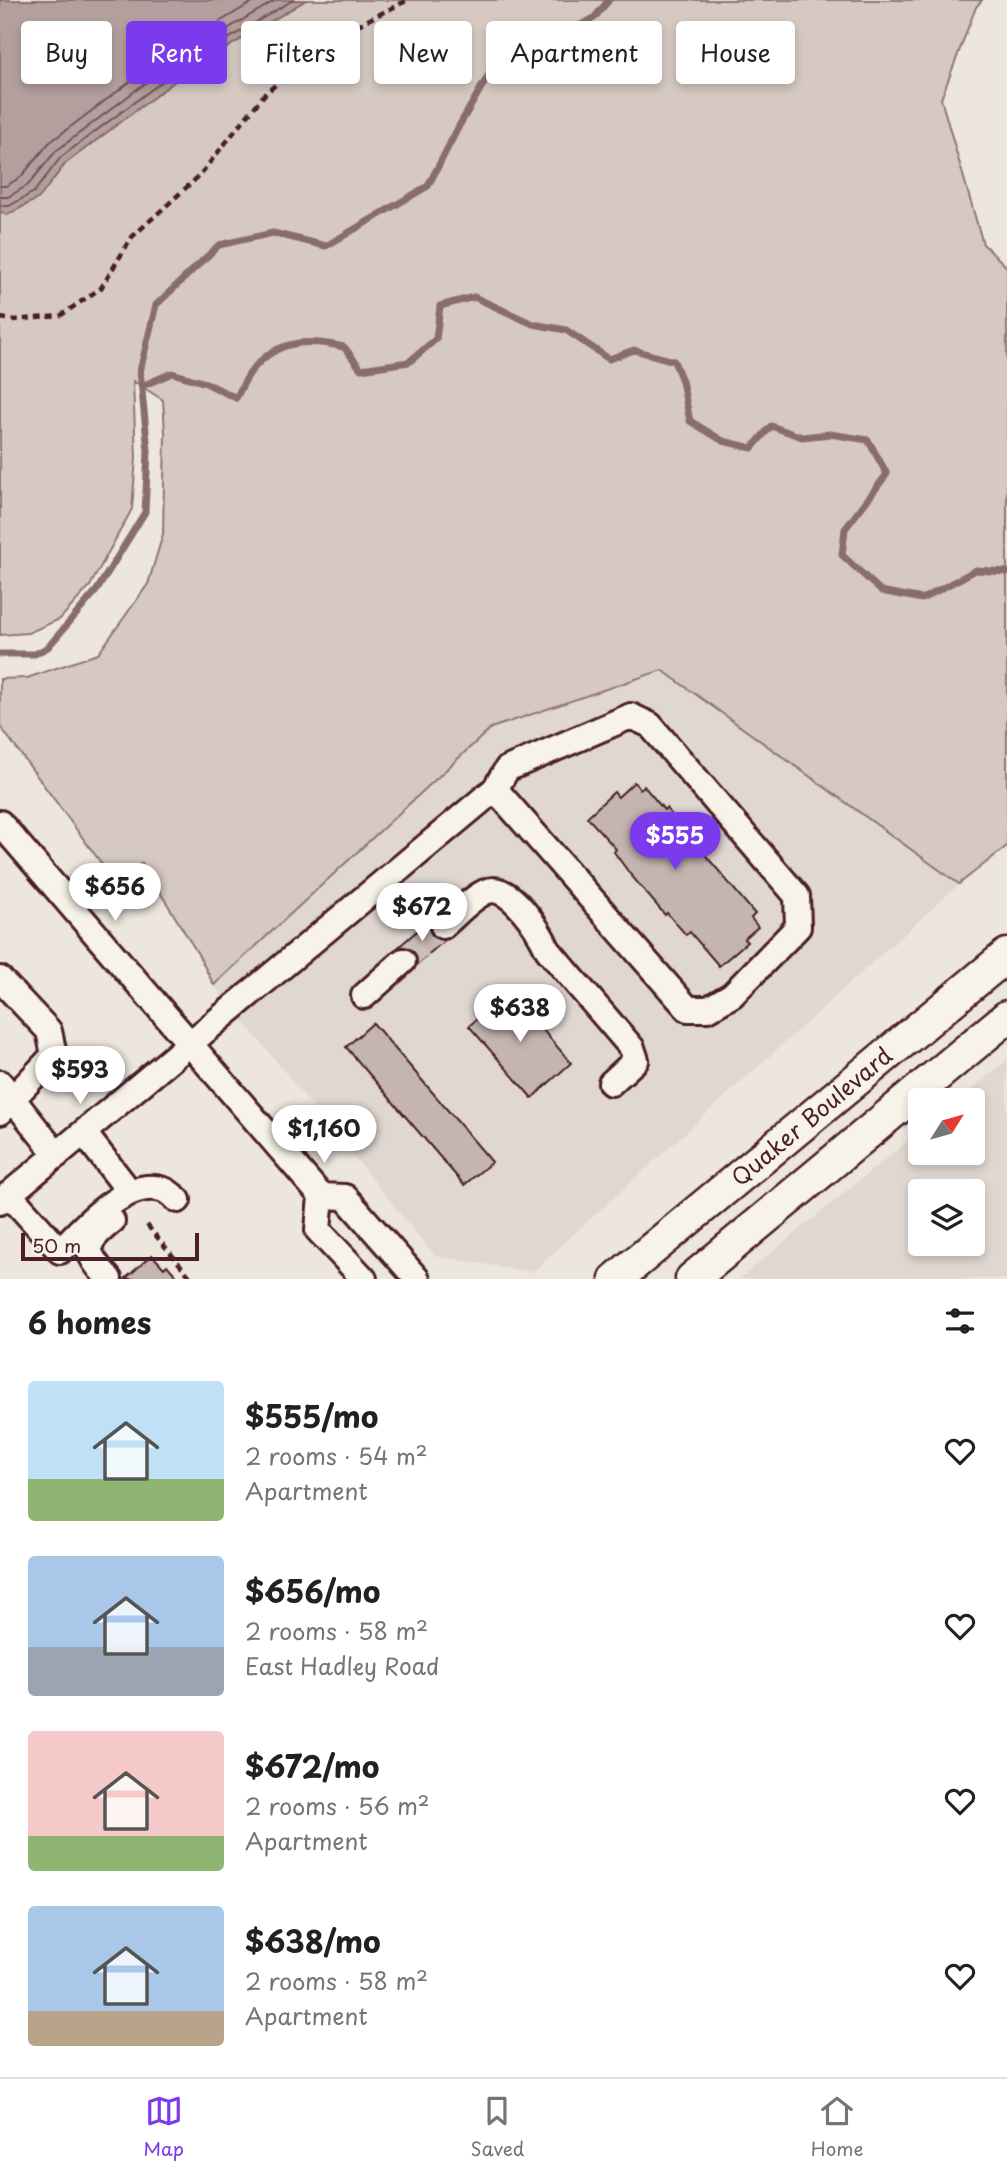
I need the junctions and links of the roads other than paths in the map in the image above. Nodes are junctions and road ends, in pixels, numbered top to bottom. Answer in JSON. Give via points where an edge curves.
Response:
{"nodes":[{"id":1,"x":495,"y":789,"type":"junction"},
{"id":2,"x":0,"y":823,"type":"edge"},
{"id":3,"x":443,"y":926,"type":"tunnel mouth"},
{"id":4,"x":1007,"y":955,"type":"edge"},
{"id":5,"x":403,"y":961,"type":"tunnel mouth"},
{"id":6,"x":0,"y":979,"type":"edge"},
{"id":7,"x":364,"y":996,"type":"dead end"},
{"id":8,"x":1007,"y":1017,"type":"edge"},
{"id":9,"x":189,"y":1045,"type":"junction"},
{"id":10,"x":611,"y":1083,"type":"dead end"},
{"id":11,"x":5,"y":1098,"type":"edge"},
{"id":12,"x":84,"y":1133,"type":"junction"},
{"id":13,"x":57,"y":1155,"type":"junction"},
{"id":14,"x":155,"y":1189,"type":"junction"},
{"id":15,"x":129,"y":1191,"type":"junction"},
{"id":16,"x":321,"y":1196,"type":"junction"},
{"id":17,"x":4,"y":1198,"type":"edge"},
{"id":18,"x":178,"y":1200,"type":"dead end"},
{"id":19,"x":667,"y":1237,"type":"junction"},
{"id":20,"x":109,"y":1279,"type":"edge"},
{"id":21,"x":364,"y":1279,"type":"edge"},
{"id":22,"x":416,"y":1279,"type":"edge"},
{"id":23,"x":591,"y":1279,"type":"edge"},
{"id":24,"x":616,"y":1279,"type":"edge"},
{"id":25,"x":692,"y":1279,"type":"edge"}],
"edges":[{"from":1,"to":1,"type":"street","via":[[507,769],[631,716],[650,725],[797,897],[798,928],[732,995],[708,1009],[688,1009]]},
{"from":1,"to":9,"type":"street"},
{"from":2,"to":9,"type":"street"},
{"from":3,"to":10,"type":"street","via":[[484,892],[508,894],[540,931],[548,950],[632,1048],[636,1060]]},
{"from":4,"to":19,"type":"main road","name":"Quaker Boulevard"},
{"from":5,"to":7,"type":"street"},
{"from":6,"to":11,"type":"street","via":[[49,1031],[54,1055]]},
{"from":8,"to":25,"type":"main road","name":"Quaker Boulevard"},
{"from":9,"to":12,"type":"street"},
{"from":9,"to":16,"type":"street"},
{"from":11,"to":13,"type":"street"},
{"from":12,"to":13,"type":"street"},
{"from":12,"to":15,"type":"street"},
{"from":13,"to":17,"type":"street"},
{"from":14,"to":15,"type":"street"},
{"from":14,"to":18,"type":"street"},
{"from":14,"to":20,"type":"street","via":[[91,1241],[91,1255]]},
{"from":15,"to":17,"type":"street","via":[[60,1251]]},
{"from":16,"to":21,"type":"street","via":[[318,1230]]},
{"from":16,"to":22,"type":"street","via":[[345,1198]]},
{"from":19,"to":23,"type":"main road"},
{"from":19,"to":24,"type":"main road","name":"Quaker Boulevard"}]}
